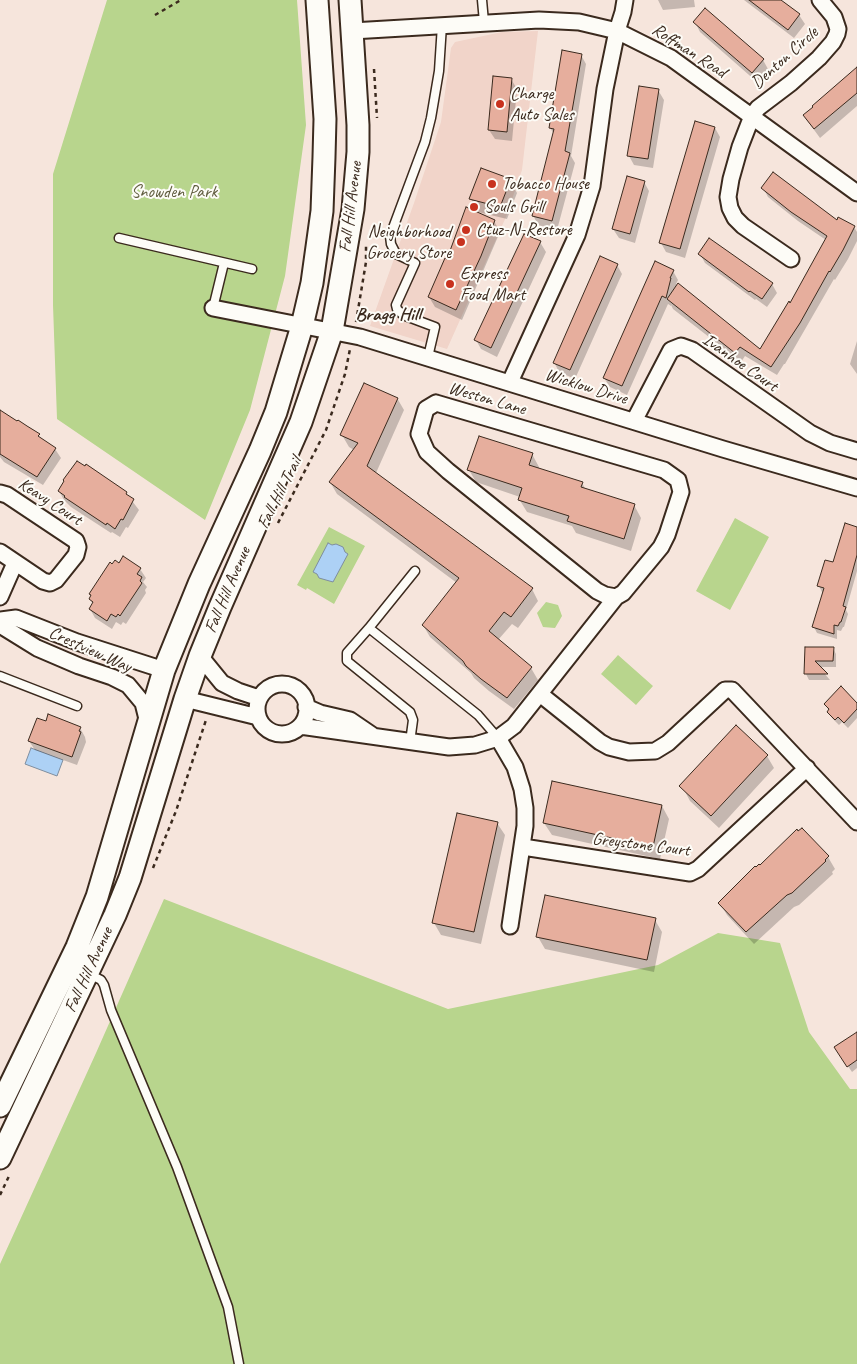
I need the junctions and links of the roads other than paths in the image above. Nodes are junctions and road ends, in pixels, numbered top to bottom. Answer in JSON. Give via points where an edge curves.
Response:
{"nodes":[{"id":1,"x":317,"y":0,"type":"edge"},
{"id":2,"x":350,"y":0,"type":"edge"},
{"id":3,"x":482,"y":0,"type":"edge"},
{"id":4,"x":625,"y":0,"type":"edge"},
{"id":5,"x":820,"y":0,"type":"edge"},
{"id":6,"x":484,"y":22,"type":"junction"},
{"id":7,"x":442,"y":24,"type":"junction"},
{"id":8,"x":352,"y":31,"type":"junction"},
{"id":9,"x":617,"y":32,"type":"junction"},
{"id":10,"x":752,"y":116,"type":"junction"},
{"id":11,"x":857,"y":192,"type":"edge"},
{"id":12,"x":119,"y":238,"type":"dead end"},
{"id":13,"x":791,"y":259,"type":"dead end"},
{"id":14,"x":224,"y":263,"type":"junction"},
{"id":15,"x":252,"y":269,"type":"dead end"},
{"id":16,"x":213,"y":308,"type":"joint"},
{"id":17,"x":302,"y":326,"type":"junction"},
{"id":18,"x":332,"y":331,"type":"junction"},
{"id":19,"x":428,"y":357,"type":"junction"},
{"id":20,"x":510,"y":382,"type":"junction"},
{"id":21,"x":634,"y":421,"type":"junction"},
{"id":22,"x":857,"y":451,"type":"edge"},
{"id":23,"x":857,"y":488,"type":"edge"},
{"id":24,"x":0,"y":493,"type":"edge"},
{"id":25,"x":0,"y":552,"type":"edge"},
{"id":26,"x":15,"y":563,"type":"junction"},
{"id":27,"x":415,"y":571,"type":"dead end"},
{"id":28,"x":0,"y":597,"type":"edge"},
{"id":29,"x":616,"y":597,"type":"junction"},
{"id":30,"x":0,"y":620,"type":"edge"},
{"id":31,"x":0,"y":625,"type":"edge"},
{"id":32,"x":369,"y":628,"type":"junction"},
{"id":33,"x":200,"y":656,"type":"junction"},
{"id":34,"x":164,"y":670,"type":"junction"},
{"id":35,"x":0,"y":676,"type":"edge"},
{"id":36,"x":540,"y":694,"type":"junction"},
{"id":37,"x":259,"y":698,"type":"junction"},
{"id":38,"x":185,"y":699,"type":"junction"},
{"id":39,"x":77,"y":706,"type":"dead end"},
{"id":40,"x":306,"y":707,"type":"junction"},
{"id":41,"x":258,"y":717,"type":"junction"},
{"id":42,"x":148,"y":723,"type":"junction"},
{"id":43,"x":300,"y":726,"type":"junction"},
{"id":44,"x":373,"y":736,"type":"junction"},
{"id":45,"x":498,"y":738,"type":"junction"},
{"id":46,"x":410,"y":742,"type":"junction"},
{"id":47,"x":807,"y":768,"type":"junction"},
{"id":48,"x":857,"y":822,"type":"edge"},
{"id":49,"x":522,"y":847,"type":"junction"},
{"id":50,"x":510,"y":926,"type":"dead end"},
{"id":51,"x":88,"y":973,"type":"junction"},
{"id":52,"x":0,"y":1106,"type":"edge"},
{"id":53,"x":0,"y":1158,"type":"edge"},
{"id":54,"x":239,"y":1364,"type":"edge"}],
"edges":[{"from":1,"to":17,"type":"main road","name":"Fall Hill Avenue","via":[[325,120],[322,211],[314,274]]},
{"from":2,"to":8,"type":"main road","name":"Fall Hill Avenue"},
{"from":3,"to":6,"type":"lane"},
{"from":4,"to":9,"type":"street"},
{"from":5,"to":10,"type":"street","name":"Denton Circle","via":[[834,17],[838,29],[833,42]]},
{"from":6,"to":7,"type":"street","name":"Roffman Road"},
{"from":6,"to":9,"type":"street","name":"Roffman Road","via":[[579,22]]},
{"from":7,"to":8,"type":"street","name":"Roffman Road"},
{"from":7,"to":19,"type":"lane","via":[[431,118],[390,236],[396,254],[415,263],[396,305],[403,315],[435,327]]},
{"from":8,"to":18,"type":"main road","name":"Fall Hill Avenue","via":[[358,152],[353,209]]},
{"from":9,"to":10,"type":"street","name":"Roffman Road","via":[[671,58]]},
{"from":9,"to":20,"type":"street","via":[[604,89],[592,186],[577,235]]},
{"from":10,"to":11,"type":"street","name":"Roffman Road"},
{"from":10,"to":13,"type":"street","via":[[731,179],[730,208],[743,226]]},
{"from":12,"to":14,"type":"lane"},
{"from":14,"to":15,"type":"lane"},
{"from":14,"to":16,"type":"lane"},
{"from":16,"to":17,"type":"street"},
{"from":17,"to":18,"type":"street","name":"Wicklow Drive"},
{"from":17,"to":34,"type":"main road","name":"Fall Hill Avenue","via":[[276,412],[260,452],[199,584]]},
{"from":18,"to":19,"type":"street","name":"Wicklow Drive"},
{"from":18,"to":33,"type":"main road","name":"Fall Hill Avenue","via":[[301,422]]},
{"from":19,"to":20,"type":"street","name":"Wicklow Drive"},
{"from":20,"to":21,"type":"street","name":"Wicklow Drive"},
{"from":21,"to":22,"type":"street","name":"Ivanhoe Court","via":[[671,350],[681,346],[692,350],[810,433]]},
{"from":21,"to":23,"type":"street","name":"Wicklow Drive"},
{"from":24,"to":26,"type":"street","name":"Keavy Court","via":[[8,495],[76,541],[78,547],[76,555],[50,583]]},
{"from":25,"to":26,"type":"street","name":"Keavy Court"},
{"from":26,"to":28,"type":"street"},
{"from":27,"to":32,"type":"lane"},
{"from":29,"to":29,"type":"street","name":"Weston Lane","via":[[661,547],[681,492],[678,480],[664,470],[436,403],[426,409],[419,434],[427,452],[597,591]]},
{"from":29,"to":36,"type":"street","name":"Weston Lane"},
{"from":30,"to":34,"type":"street","name":"Crestview Way","via":[[16,618],[76,642]]},
{"from":31,"to":42,"type":"street","name":"Crestview Way","via":[[37,648],[128,685],[143,703]]},
{"from":32,"to":45,"type":"lane","via":[[478,715]]},
{"from":32,"to":46,"type":"lane","via":[[347,654],[346,661],[410,712],[413,720]]},
{"from":33,"to":37,"type":"street","via":[[222,683]]},
{"from":33,"to":38,"type":"main road","name":"Fall Hill Avenue"},
{"from":34,"to":38,"type":"main road"},
{"from":34,"to":42,"type":"main road","name":"Fall Hill Avenue"},
{"from":35,"to":39,"type":"lane"},
{"from":36,"to":45,"type":"street","name":"Weston Lane","via":[[514,726]]},
{"from":36,"to":47,"type":"street","via":[[600,742],[629,752],[655,751],[668,743],[725,690],[732,690]]},
{"from":37,"to":40,"type":"street","via":[[270,687],[286,685],[300,693]]},
{"from":37,"to":41,"type":"street"},
{"from":38,"to":41,"type":"street","name":"Weston Lane"},
{"from":38,"to":51,"type":"main road","name":"Fall Hill Avenue","via":[[130,878]]},
{"from":40,"to":43,"type":"street"},
{"from":40,"to":44,"type":"street","name":"Weston Lane","via":[[350,720]]},
{"from":41,"to":43,"type":"street","name":"Weston Lane","via":[[261,724],[273,733],[288,733]]},
{"from":42,"to":52,"type":"main road","name":"Fall Hill Avenue","via":[[97,897],[78,947]]},
{"from":43,"to":44,"type":"street","name":"Weston Lane"},
{"from":44,"to":46,"type":"street","name":"Weston Lane"},
{"from":45,"to":46,"type":"street","name":"Weston Lane","via":[[475,745],[449,747]]},
{"from":45,"to":49,"type":"street","via":[[515,767],[522,789],[526,808]]},
{"from":47,"to":48,"type":"street"},
{"from":47,"to":49,"type":"street","name":"Greystone Court","via":[[698,870],[690,873]]},
{"from":49,"to":50,"type":"street"},
{"from":51,"to":53,"type":"main road","name":"Fall Hill Avenue"},
{"from":51,"to":54,"type":"lane","via":[[104,985],[177,1167],[228,1307]]}]}
